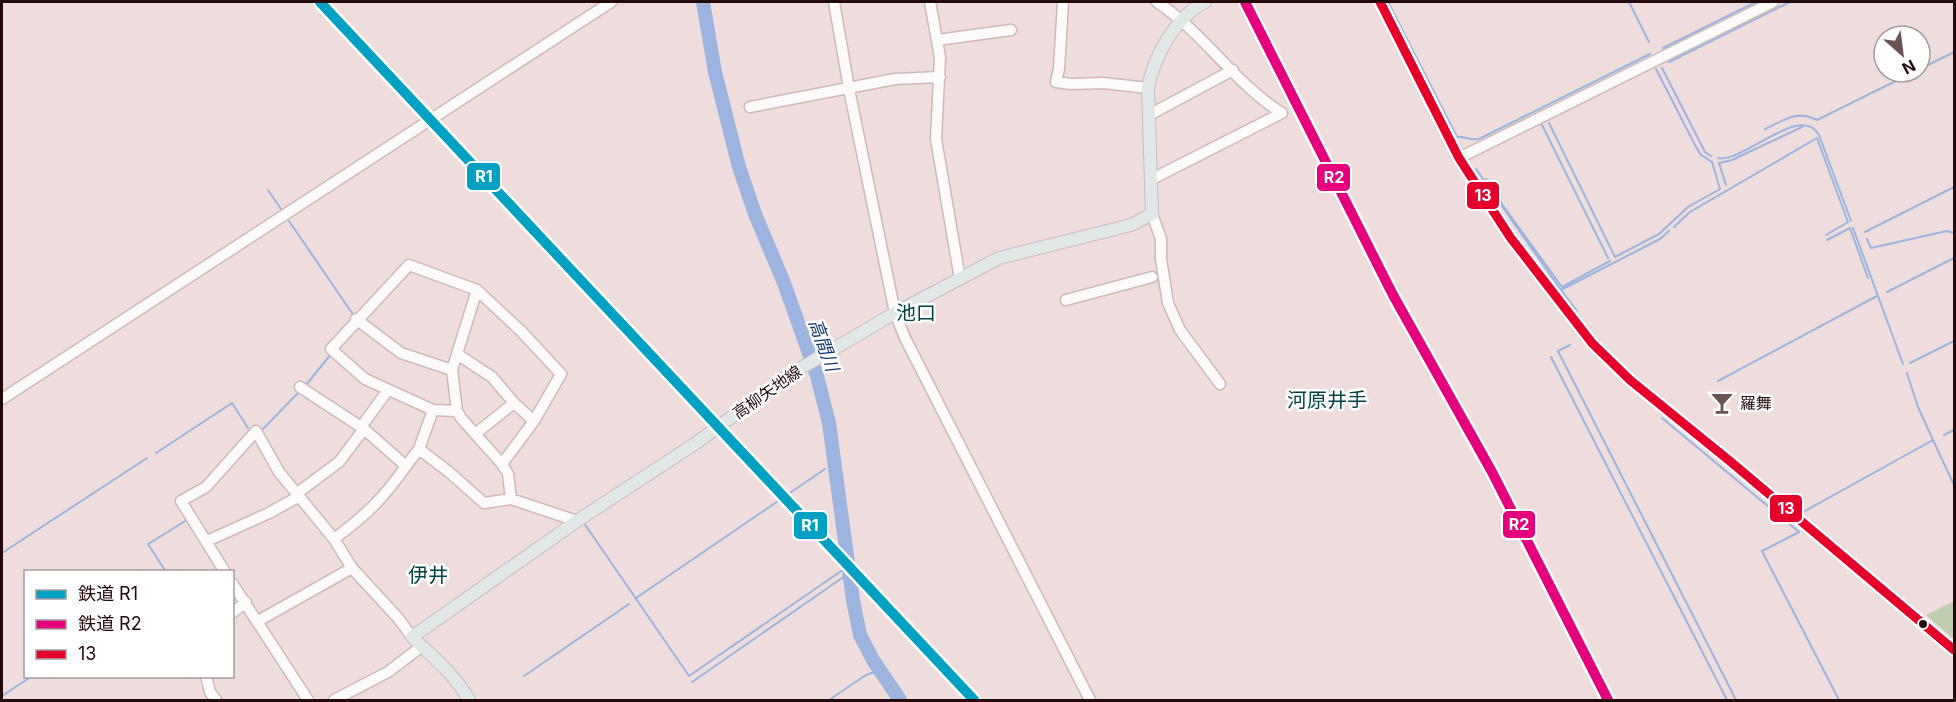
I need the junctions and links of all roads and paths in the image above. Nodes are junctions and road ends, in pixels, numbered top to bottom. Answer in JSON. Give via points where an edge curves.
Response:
{"nodes":[{"id":1,"x":611,"y":2,"type":"edge"},
{"id":2,"x":834,"y":2,"type":"edge"},
{"id":3,"x":930,"y":2,"type":"edge"},
{"id":4,"x":1063,"y":2,"type":"edge"},
{"id":5,"x":1157,"y":2,"type":"edge"},
{"id":6,"x":1205,"y":2,"type":"edge"},
{"id":7,"x":1380,"y":2,"type":"edge"},
{"id":8,"x":1773,"y":2,"type":"edge"},
{"id":9,"x":1182,"y":19,"type":"junction"},
{"id":10,"x":1011,"y":30,"type":"dead end"},
{"id":11,"x":937,"y":40,"type":"junction"},
{"id":12,"x":1233,"y":70,"type":"junction"},
{"id":13,"x":940,"y":77,"type":"junction"},
{"id":14,"x":849,"y":88,"type":"junction"},
{"id":15,"x":1148,"y":88,"type":"junction"},
{"id":16,"x":750,"y":107,"type":"dead end"},
{"id":17,"x":1149,"y":115,"type":"junction"},
{"id":18,"x":1459,"y":158,"type":"junction"},
{"id":19,"x":1152,"y":179,"type":"junction"},
{"id":20,"x":1152,"y":214,"type":"junction"},
{"id":21,"x":1152,"y":278,"type":"dead end"},
{"id":22,"x":960,"y":279,"type":"junction"},
{"id":23,"x":477,"y":290,"type":"junction"},
{"id":24,"x":1066,"y":300,"type":"dead end"},
{"id":25,"x":895,"y":313,"type":"junction"},
{"id":26,"x":356,"y":320,"type":"junction"},
{"id":27,"x":457,"y":354,"type":"junction"},
{"id":28,"x":452,"y":370,"type":"junction"},
{"id":29,"x":1220,"y":384,"type":"dead end"},
{"id":30,"x":300,"y":387,"type":"dead end"},
{"id":31,"x":388,"y":390,"type":"junction"},
{"id":32,"x":2,"y":399,"type":"edge"},
{"id":33,"x":514,"y":403,"type":"junction"},
{"id":34,"x":433,"y":410,"type":"junction"},
{"id":35,"x":457,"y":411,"type":"junction"},
{"id":36,"x":534,"y":421,"type":"junction"},
{"id":37,"x":362,"y":428,"type":"junction"},
{"id":38,"x":475,"y":434,"type":"junction"},
{"id":39,"x":419,"y":449,"type":"junction"},
{"id":40,"x":502,"y":464,"type":"junction"},
{"id":41,"x":406,"y":466,"type":"junction"},
{"id":42,"x":297,"y":496,"type":"junction"},
{"id":43,"x":512,"y":499,"type":"junction"},
{"id":44,"x":577,"y":521,"type":"junction"},
{"id":45,"x":334,"y":539,"type":"junction"},
{"id":46,"x":207,"y":541,"type":"junction"},
{"id":47,"x":352,"y":568,"type":"junction"},
{"id":48,"x":224,"y":570,"type":"edge"},
{"id":49,"x":234,"y":586,"type":"edge"},
{"id":50,"x":246,"y":602,"type":"junction"},
{"id":51,"x":234,"y":611,"type":"edge"},
{"id":52,"x":258,"y":621,"type":"junction"},
{"id":53,"x":417,"y":642,"type":"junction"},
{"id":54,"x":1954,"y":650,"type":"edge"},
{"id":55,"x":207,"y":678,"type":"edge"},
{"id":56,"x":304,"y":699,"type":"edge"},
{"id":57,"x":216,"y":700,"type":"edge"},
{"id":58,"x":334,"y":700,"type":"edge"},
{"id":59,"x":469,"y":700,"type":"edge"},
{"id":60,"x":1090,"y":700,"type":"edge"}],
"edges":[{"from":1,"to":32,"type":"street"},
{"from":2,"to":14,"type":"street"},
{"from":3,"to":11,"type":"street"},
{"from":4,"to":15,"type":"street","via":[[1056,82]]},
{"from":5,"to":9,"type":"street"},
{"from":6,"to":9,"type":"main road"},
{"from":7,"to":18,"type":"main road"},
{"from":8,"to":18,"type":"street"},
{"from":9,"to":12,"type":"street"},
{"from":9,"to":15,"type":"main road","via":[[1156,59]]},
{"from":10,"to":11,"type":"street"},
{"from":11,"to":13,"type":"street"},
{"from":12,"to":17,"type":"street"},
{"from":12,"to":19,"type":"street","via":[[1282,113]]},
{"from":13,"to":14,"type":"street","via":[[895,79]]},
{"from":13,"to":22,"type":"street","via":[[936,139]]},
{"from":14,"to":16,"type":"street"},
{"from":14,"to":25,"type":"street"},
{"from":15,"to":17,"type":"main road"},
{"from":17,"to":19,"type":"main road"},
{"from":18,"to":54,"type":"main road","via":[[1510,237],[1605,357]]},
{"from":19,"to":20,"type":"main road"},
{"from":20,"to":22,"type":"main road","name":"高柳矢地線","via":[[1131,225],[999,258]]},
{"from":20,"to":29,"type":"street","via":[[1161,239],[1168,303],[1180,330]]},
{"from":21,"to":24,"type":"street"},
{"from":22,"to":25,"type":"main road","name":"高柳矢地線"},
{"from":23,"to":26,"type":"street","via":[[410,265]]},
{"from":23,"to":27,"type":"street"},
{"from":23,"to":36,"type":"street","via":[[561,374]]},
{"from":25,"to":44,"type":"main road","name":"高柳矢地線","via":[[789,375],[696,443]]},
{"from":25,"to":60,"type":"street"},
{"from":26,"to":28,"type":"street","via":[[401,353]]},
{"from":26,"to":31,"type":"street","via":[[331,349],[365,379]]},
{"from":27,"to":28,"type":"street"},
{"from":27,"to":33,"type":"street","via":[[492,377]]},
{"from":28,"to":35,"type":"street"},
{"from":30,"to":37,"type":"street"},
{"from":31,"to":34,"type":"street"},
{"from":31,"to":37,"type":"street"},
{"from":33,"to":36,"type":"street"},
{"from":33,"to":38,"type":"street"},
{"from":34,"to":35,"type":"street"},
{"from":34,"to":39,"type":"street"},
{"from":35,"to":38,"type":"street"},
{"from":36,"to":40,"type":"street"},
{"from":37,"to":41,"type":"street"},
{"from":37,"to":42,"type":"street","via":[[339,462]]},
{"from":38,"to":40,"type":"street"},
{"from":39,"to":41,"type":"street"},
{"from":39,"to":43,"type":"street","via":[[484,503]]},
{"from":40,"to":43,"type":"street","via":[[508,474]]},
{"from":41,"to":45,"type":"street","via":[[386,494]]},
{"from":42,"to":45,"type":"street"},
{"from":42,"to":46,"type":"street"},
{"from":42,"to":46,"type":"street","via":[[256,431],[206,487],[181,501]]},
{"from":43,"to":44,"type":"street"},
{"from":44,"to":53,"type":"main road","name":"高柳矢地線"},
{"from":45,"to":47,"type":"street"},
{"from":46,"to":48,"type":"street"},
{"from":47,"to":52,"type":"street"},
{"from":47,"to":53,"type":"street"},
{"from":49,"to":50,"type":"street"},
{"from":50,"to":51,"type":"street"},
{"from":50,"to":52,"type":"street"},
{"from":52,"to":56,"type":"street"},
{"from":53,"to":58,"type":"street","via":[[388,672]]},
{"from":53,"to":59,"type":"main road","via":[[446,669]]},
{"from":55,"to":57,"type":"street"}]}
